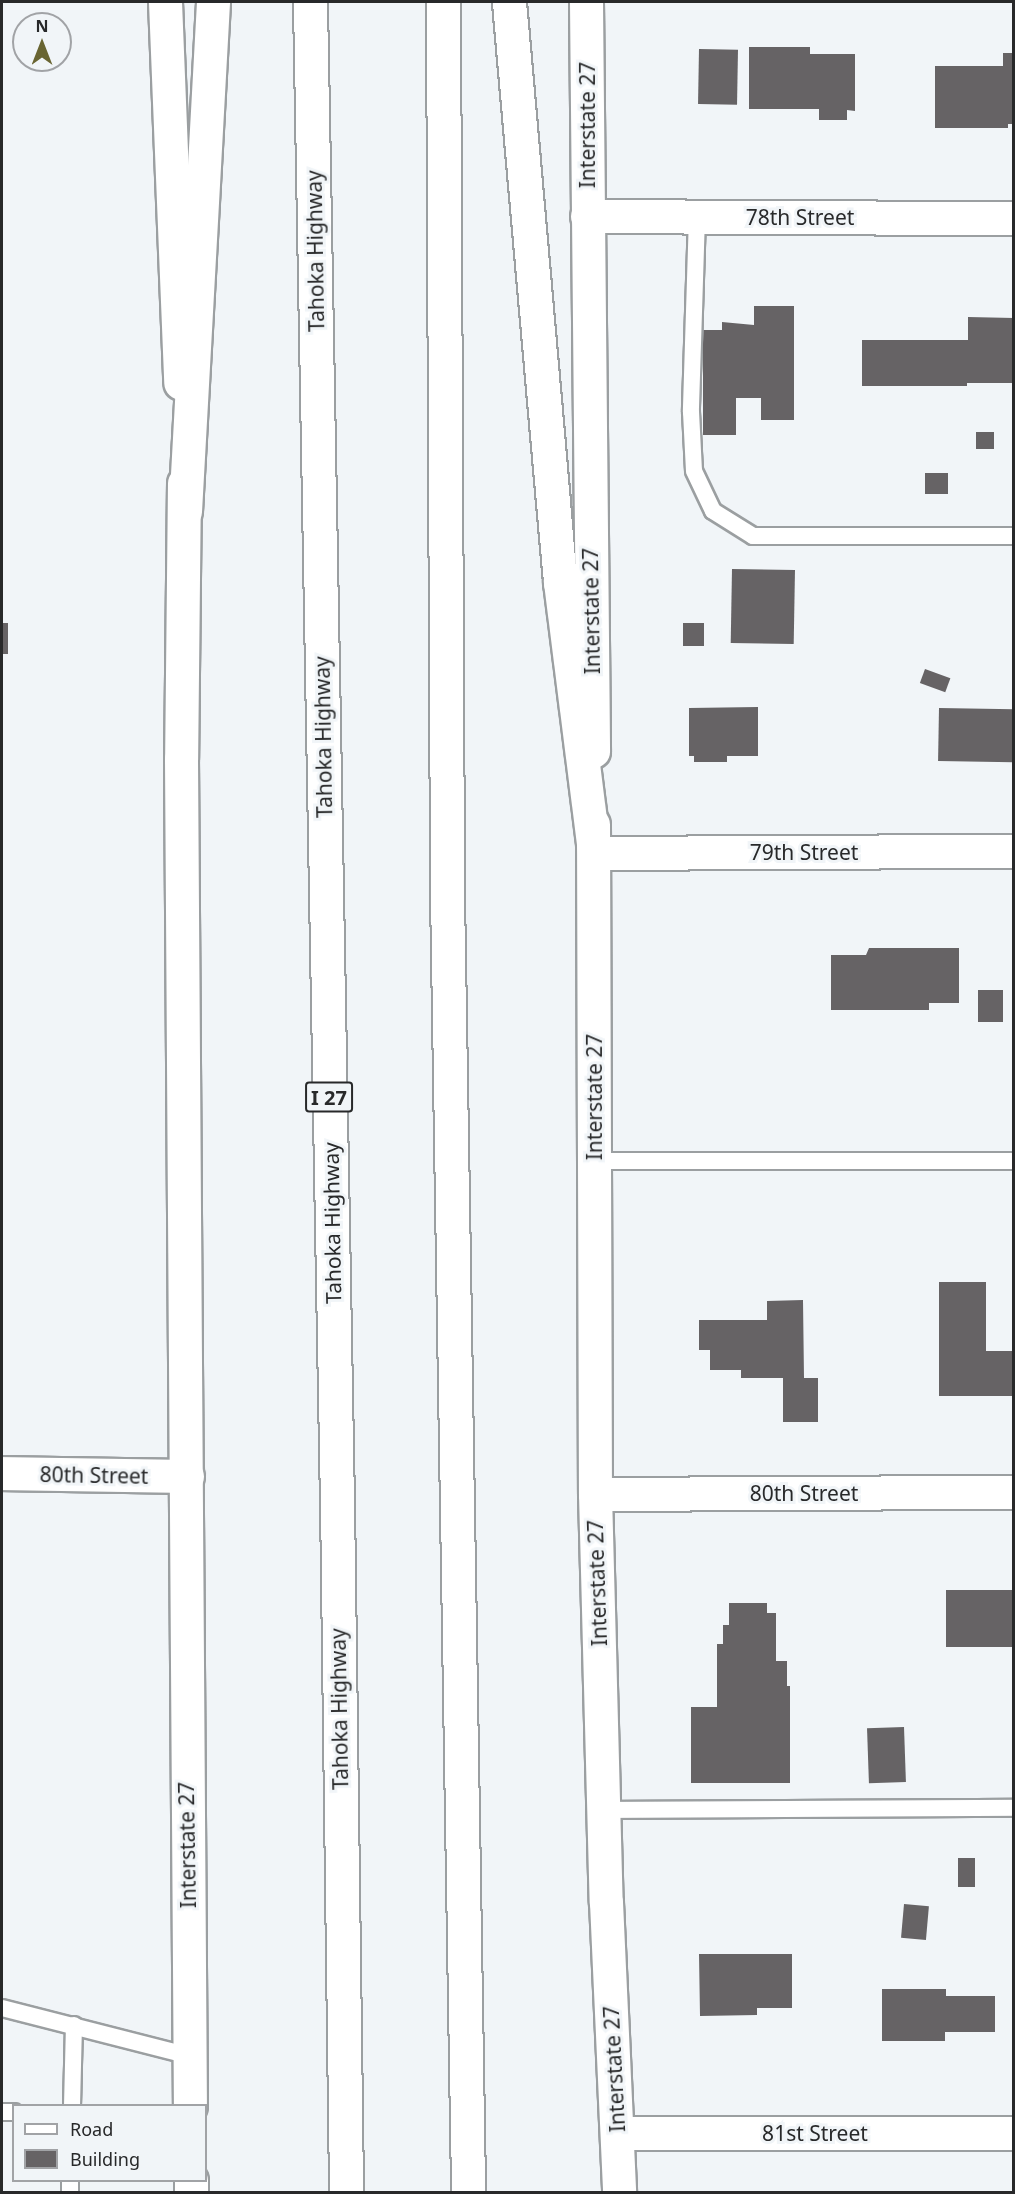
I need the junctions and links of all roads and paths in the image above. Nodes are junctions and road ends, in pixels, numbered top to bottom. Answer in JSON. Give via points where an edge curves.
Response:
{"nodes":[{"id":1,"x":165,"y":2,"type":"edge"},
{"id":2,"x":213,"y":2,"type":"edge"},
{"id":3,"x":310,"y":2,"type":"edge"},
{"id":4,"x":443,"y":2,"type":"edge"},
{"id":5,"x":509,"y":2,"type":"edge"},
{"id":6,"x":586,"y":2,"type":"edge"},
{"id":7,"x":587,"y":216,"type":"junction"},
{"id":8,"x":697,"y":216,"type":"junction"},
{"id":9,"x":1014,"y":218,"type":"edge"},
{"id":10,"x":185,"y":511,"type":"junction"},
{"id":11,"x":1014,"y":536,"type":"edge"},
{"id":12,"x":1014,"y":851,"type":"edge"},
{"id":13,"x":594,"y":853,"type":"junction"},
{"id":14,"x":594,"y":1161,"type":"junction"},
{"id":15,"x":1014,"y":1161,"type":"edge"},
{"id":16,"x":2,"y":1473,"type":"edge"},
{"id":17,"x":187,"y":1476,"type":"junction"},
{"id":18,"x":1014,"y":1492,"type":"edge"},
{"id":19,"x":595,"y":1494,"type":"junction"},
{"id":20,"x":1014,"y":1808,"type":"edge"},
{"id":21,"x":604,"y":1810,"type":"junction"},
{"id":22,"x":2,"y":2008,"type":"edge"},
{"id":23,"x":74,"y":2025,"type":"junction"},
{"id":24,"x":190,"y":2056,"type":"junction"},
{"id":25,"x":72,"y":2104,"type":"edge"},
{"id":26,"x":190,"y":2104,"type":"edge"},
{"id":27,"x":617,"y":2133,"type":"junction"},
{"id":28,"x":1014,"y":2133,"type":"edge"},
{"id":29,"x":346,"y":2193,"type":"edge"},
{"id":30,"x":468,"y":2193,"type":"edge"},
{"id":31,"x":619,"y":2193,"type":"edge"}],
"edges":[{"from":1,"to":10,"type":"main road","name":"Interstate 27"},
{"from":2,"to":10,"type":"main road"},
{"from":3,"to":29,"type":"main road","name":"Tahoka Highway","number":"I 27"},
{"from":4,"to":30,"type":"main road","via":[[447,881]]},
{"from":5,"to":13,"type":"main road","via":[[560,582]]},
{"from":6,"to":7,"type":"main road","name":"Interstate 27"},
{"from":7,"to":8,"type":"main road","name":"78th Street"},
{"from":7,"to":13,"type":"main road","name":"Interstate 27"},
{"from":8,"to":9,"type":"main road","name":"78th Street"},
{"from":8,"to":11,"type":"lane","via":[[691,412],[694,471],[713,511],[753,536]]},
{"from":10,"to":17,"type":"main road","name":"Interstate 27","via":[[182,771]]},
{"from":12,"to":13,"type":"main road","name":"79th Street"},
{"from":13,"to":14,"type":"main road","name":"Interstate 27"},
{"from":14,"to":15,"type":"lane"},
{"from":14,"to":19,"type":"main road","name":"Interstate 27"},
{"from":16,"to":17,"type":"main road","name":"80th Street"},
{"from":17,"to":24,"type":"main road","name":"Interstate 27"},
{"from":18,"to":19,"type":"main road","name":"80th Street"},
{"from":19,"to":21,"type":"main road","name":"Interstate 27"},
{"from":20,"to":21,"type":"lane"},
{"from":21,"to":27,"type":"main road","name":"Interstate 27"},
{"from":22,"to":23,"type":"lane"},
{"from":23,"to":24,"type":"lane"},
{"from":23,"to":25,"type":"lane"},
{"from":24,"to":26,"type":"main road","name":"Interstate 27"},
{"from":27,"to":28,"type":"main road","name":"81st Street"},
{"from":27,"to":31,"type":"main road","name":"Interstate 27"}]}
